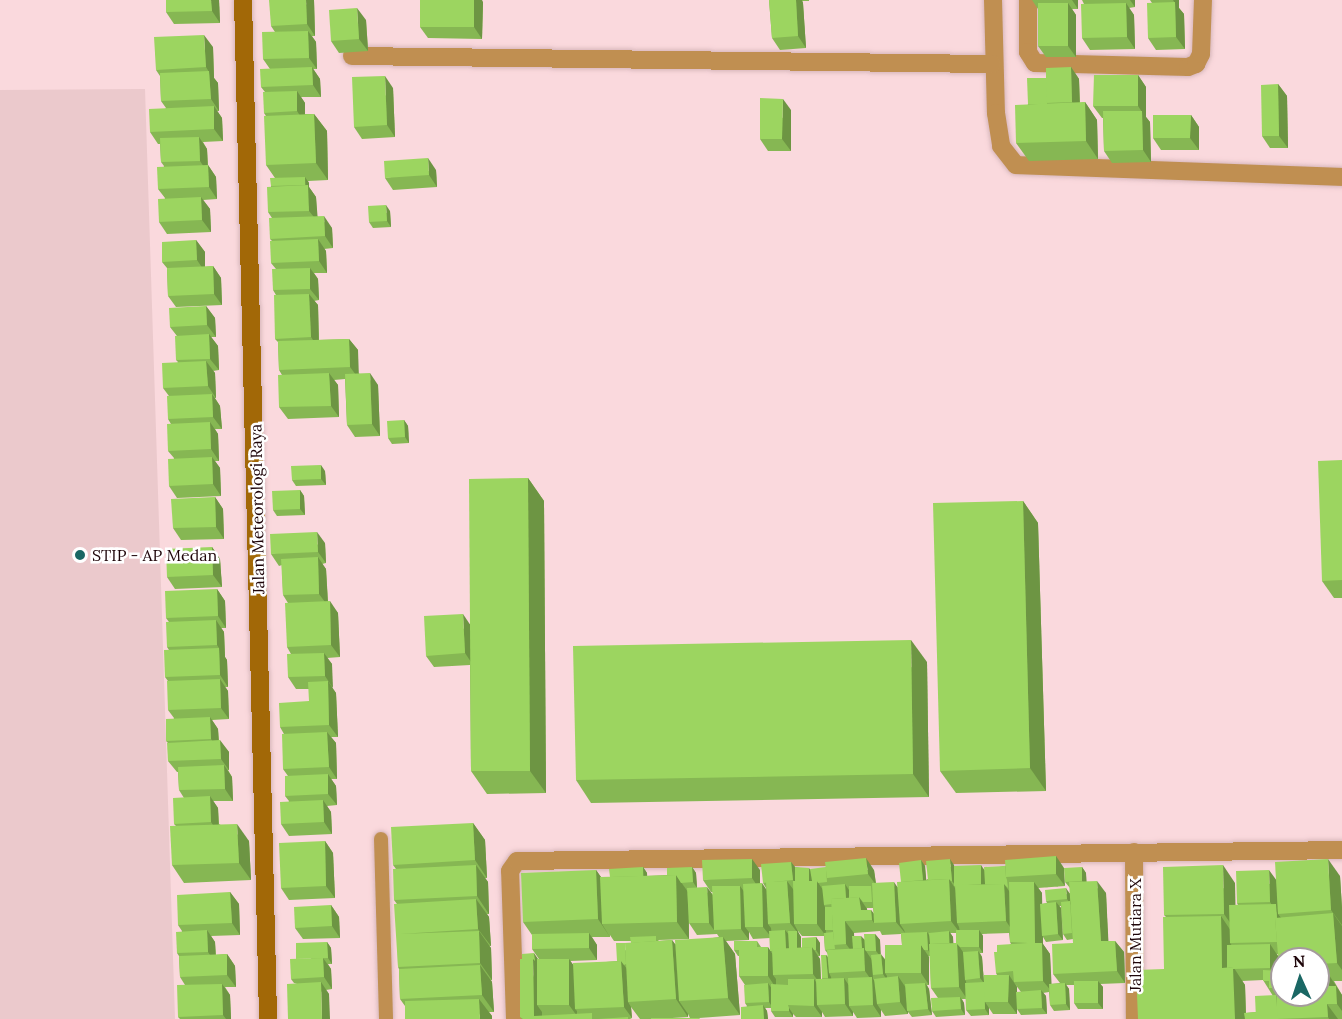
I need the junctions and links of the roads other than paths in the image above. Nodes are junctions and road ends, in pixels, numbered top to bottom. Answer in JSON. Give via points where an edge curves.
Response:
{"nodes":[{"id":1,"x":243,"y":0,"type":"edge"},
{"id":2,"x":993,"y":0,"type":"edge"},
{"id":3,"x":1028,"y":0,"type":"edge"},
{"id":4,"x":1203,"y":0,"type":"edge"},
{"id":5,"x":352,"y":56,"type":"dead end"},
{"id":6,"x":992,"y":64,"type":"junction"},
{"id":7,"x":1342,"y":177,"type":"edge"},
{"id":8,"x":381,"y":839,"type":"dead end"},
{"id":9,"x":1342,"y":850,"type":"edge"},
{"id":10,"x":1134,"y":852,"type":"junction"},
{"id":11,"x":268,"y":1019,"type":"edge"},
{"id":12,"x":386,"y":1019,"type":"edge"},
{"id":13,"x":515,"y":1019,"type":"edge"},
{"id":14,"x":1135,"y":1019,"type":"edge"}],
"edges":[{"from":1,"to":11,"type":"street","name":"Jalan Meteorologi Raya"},
{"from":2,"to":6,"type":"street"},
{"from":3,"to":4,"type":"street","via":[[1028,52],[1035,63],[1188,68],[1196,64],[1200,54]]},
{"from":5,"to":6,"type":"street"},
{"from":6,"to":7,"type":"street","via":[[1001,146],[1016,165]]},
{"from":8,"to":12,"type":"lane"},
{"from":9,"to":10,"type":"street"},
{"from":10,"to":13,"type":"street","via":[[517,861],[510,871]]},
{"from":10,"to":14,"type":"street","name":"Jalan Mutiara X"}]}
